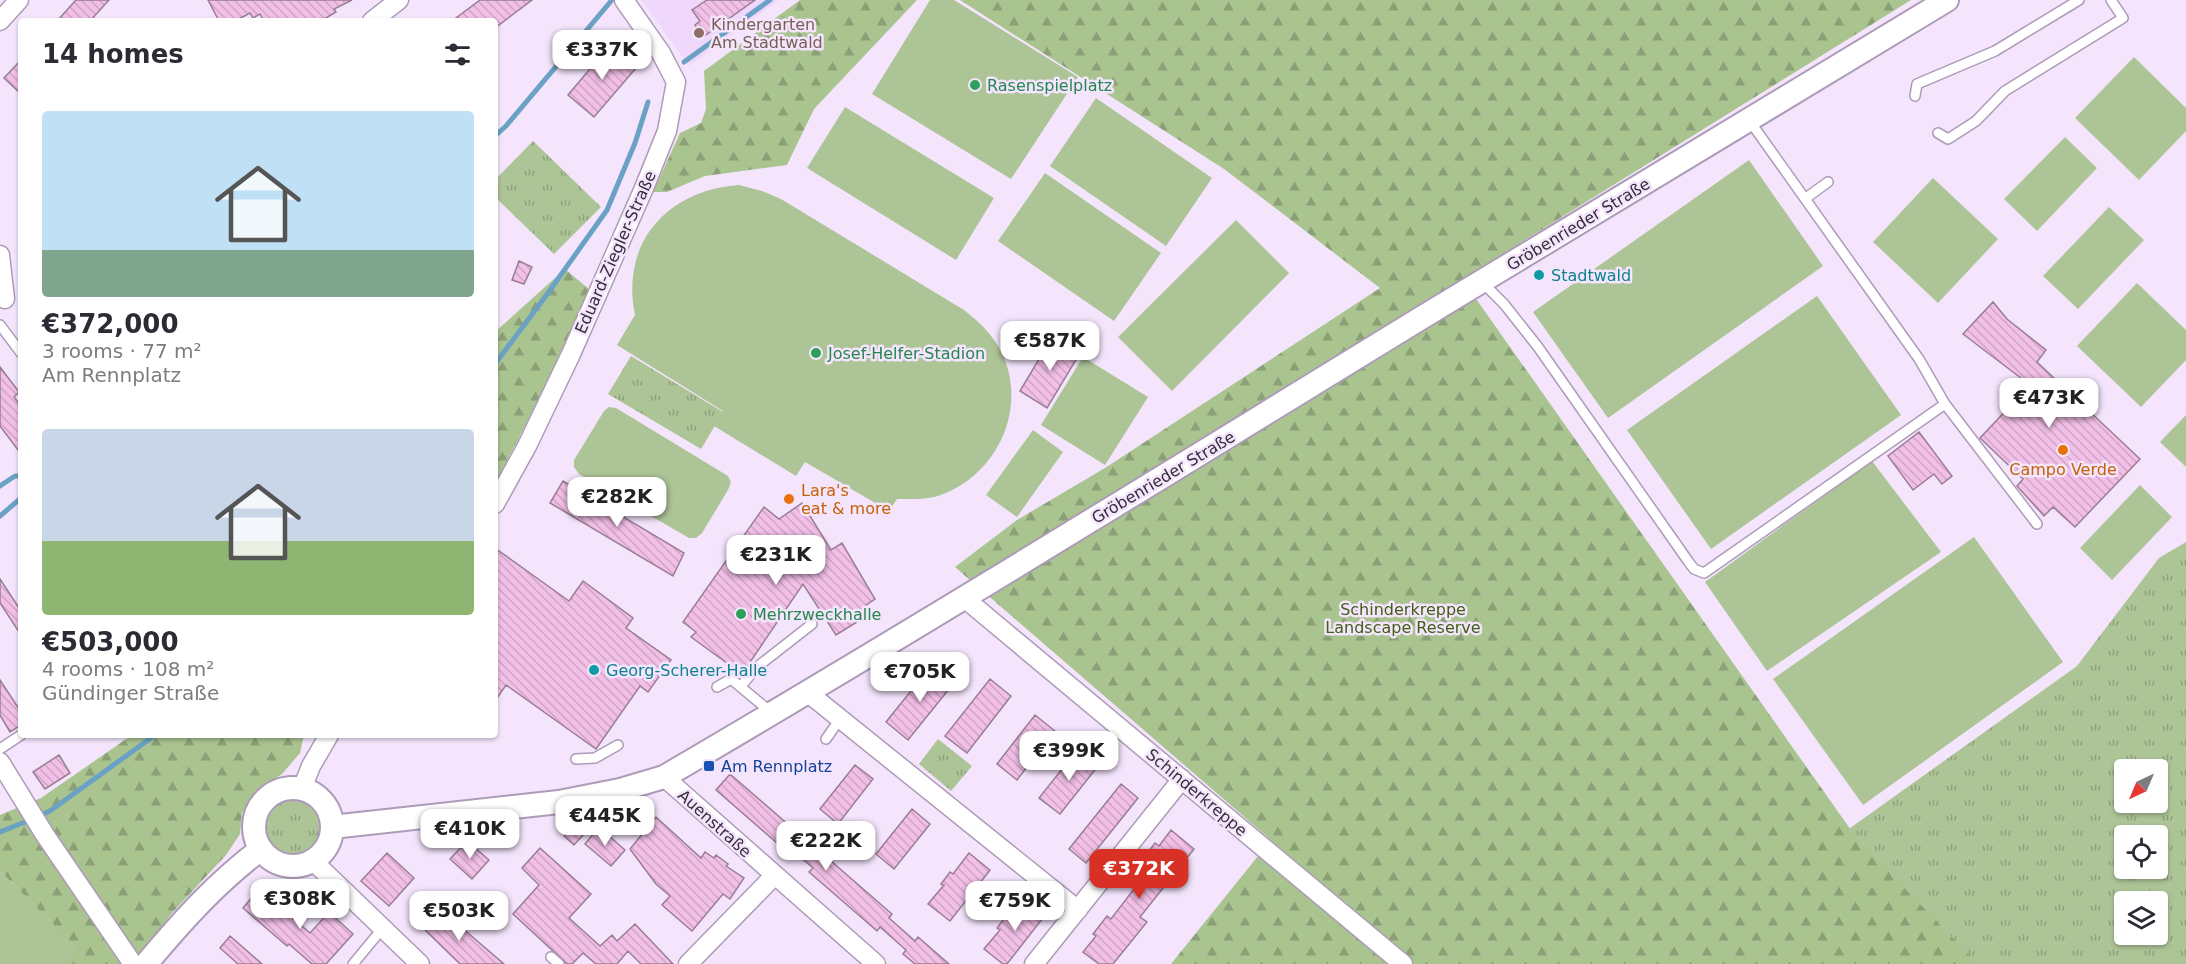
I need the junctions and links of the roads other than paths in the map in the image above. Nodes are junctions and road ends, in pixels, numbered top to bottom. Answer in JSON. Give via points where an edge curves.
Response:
{"nodes":[{"id":1,"x":19,"y":0,"type":"edge"},
{"id":2,"x":399,"y":0,"type":"edge"},
{"id":3,"x":1947,"y":0,"type":"edge"},
{"id":4,"x":2079,"y":0,"type":"edge"},
{"id":5,"x":2111,"y":0,"type":"edge"},
{"id":6,"x":626,"y":3,"type":"edge"},
{"id":7,"x":376,"y":18,"type":"edge"},
{"id":8,"x":0,"y":21,"type":"edge"},
{"id":9,"x":1915,"y":96,"type":"dead end"},
{"id":10,"x":1749,"y":120,"type":"junction"},
{"id":11,"x":1938,"y":133,"type":"dead end"},
{"id":12,"x":1828,"y":182,"type":"dead end"},
{"id":13,"x":1806,"y":198,"type":"junction"},
{"id":14,"x":0,"y":255,"type":"edge"},
{"id":15,"x":1482,"y":282,"type":"junction"},
{"id":16,"x":18,"y":288,"type":"edge"},
{"id":17,"x":2,"y":301,"type":"edge"},
{"id":18,"x":0,"y":325,"type":"edge"},
{"id":19,"x":18,"y":349,"type":"edge"},
{"id":20,"x":1945,"y":404,"type":"junction"},
{"id":21,"x":498,"y":499,"type":"edge"},
{"id":22,"x":2037,"y":524,"type":"dead end"},
{"id":23,"x":963,"y":597,"type":"junction"},
{"id":24,"x":812,"y":624,"type":"dead end"},
{"id":25,"x":741,"y":686,"type":"junction"},
{"id":26,"x":717,"y":687,"type":"dead end"},
{"id":27,"x":807,"y":692,"type":"junction"},
{"id":28,"x":772,"y":713,"type":"junction"},
{"id":29,"x":848,"y":720,"type":"junction"},
{"id":30,"x":18,"y":737,"type":"edge"},
{"id":31,"x":826,"y":738,"type":"dead end"},
{"id":32,"x":320,"y":740,"type":"edge"},
{"id":33,"x":618,"y":745,"type":"dead end"},
{"id":34,"x":0,"y":749,"type":"edge"},
{"id":35,"x":576,"y":759,"type":"dead end"},
{"id":36,"x":0,"y":762,"type":"edge"},
{"id":37,"x":664,"y":777,"type":"junction"},
{"id":38,"x":1182,"y":779,"type":"junction"},
{"id":39,"x":302,"y":789,"type":"junction"},
{"id":40,"x":332,"y":827,"type":"junction"},
{"id":41,"x":261,"y":849,"type":"junction"},
{"id":42,"x":313,"y":861,"type":"junction"},
{"id":43,"x":774,"y":876,"type":"junction"},
{"id":44,"x":1078,"y":910,"type":"junction"},
{"id":45,"x":382,"y":930,"type":"junction"},
{"id":46,"x":551,"y":957,"type":"dead end"},
{"id":47,"x":133,"y":964,"type":"edge"},
{"id":48,"x":146,"y":964,"type":"edge"},
{"id":49,"x":353,"y":964,"type":"edge"},
{"id":50,"x":420,"y":964,"type":"edge"},
{"id":51,"x":559,"y":964,"type":"edge"},
{"id":52,"x":688,"y":964,"type":"edge"},
{"id":53,"x":876,"y":964,"type":"edge"},
{"id":54,"x":1034,"y":964,"type":"edge"},
{"id":55,"x":1403,"y":964,"type":"edge"}],
"edges":[{"from":1,"to":8,"type":"street"},
{"from":2,"to":7,"type":"street"},
{"from":3,"to":10,"type":"street","name":"Gröbenrieder Straße"},
{"from":4,"to":9,"type":"lane","via":[[1995,51],[1917,84]]},
{"from":5,"to":11,"type":"lane","via":[[2123,18],[2005,91],[1976,121],[1948,139]]},
{"from":6,"to":21,"type":"street","name":"Eduard-Ziegler-Straße","via":[[676,82],[667,131],[571,354]]},
{"from":10,"to":13,"type":"lane"},
{"from":10,"to":15,"type":"street","name":"Gröbenrieder Straße"},
{"from":12,"to":13,"type":"lane"},
{"from":13,"to":20,"type":"lane","via":[[1919,359]]},
{"from":14,"to":17,"type":"street"},
{"from":15,"to":20,"type":"lane","via":[[1538,347],[1694,569],[1704,573]]},
{"from":15,"to":23,"type":"street","name":"Gröbenrieder Straße"},
{"from":16,"to":17,"type":"street"},
{"from":18,"to":19,"type":"lane"},
{"from":20,"to":22,"type":"lane"},
{"from":23,"to":27,"type":"street","name":"Gröbenrieder Straße"},
{"from":23,"to":38,"type":"street","name":"Schinderkreppe","via":[[992,629],[1034,659],[1151,759]]},
{"from":24,"to":25,"type":"lane","via":[[757,667]]},
{"from":25,"to":26,"type":"lane","via":[[732,679]]},
{"from":25,"to":28,"type":"lane"},
{"from":27,"to":28,"type":"street","name":"Gröbenrieder Straße"},
{"from":27,"to":29,"type":"street"},
{"from":28,"to":37,"type":"street","name":"Gröbenrieder Straße"},
{"from":29,"to":31,"type":"lane"},
{"from":29,"to":44,"type":"street"},
{"from":30,"to":34,"type":"lane"},
{"from":32,"to":39,"type":"street"},
{"from":33,"to":35,"type":"lane","via":[[595,758]]},
{"from":36,"to":47,"type":"street"},
{"from":37,"to":40,"type":"street","name":"Gröbenrieder Straße","via":[[621,790],[559,801]]},
{"from":37,"to":43,"type":"street","name":"Auenstraße"},
{"from":38,"to":44,"type":"street"},
{"from":38,"to":55,"type":"street","name":"Schinderkreppe","via":[[1205,804]]},
{"from":39,"to":40,"type":"street","via":[[320,798],[328,809]]},
{"from":39,"to":41,"type":"street","via":[[282,789],[260,804],[253,830]]},
{"from":40,"to":42,"type":"street","via":[[328,845]]},
{"from":41,"to":42,"type":"street","via":[[286,866]]},
{"from":41,"to":48,"type":"street","via":[[187,915]]},
{"from":42,"to":45,"type":"street"},
{"from":43,"to":52,"type":"street"},
{"from":43,"to":53,"type":"street","name":"Auenstraße"},
{"from":44,"to":54,"type":"street"},
{"from":45,"to":49,"type":"lane"},
{"from":45,"to":50,"type":"street"},
{"from":46,"to":51,"type":"lane"}]}
